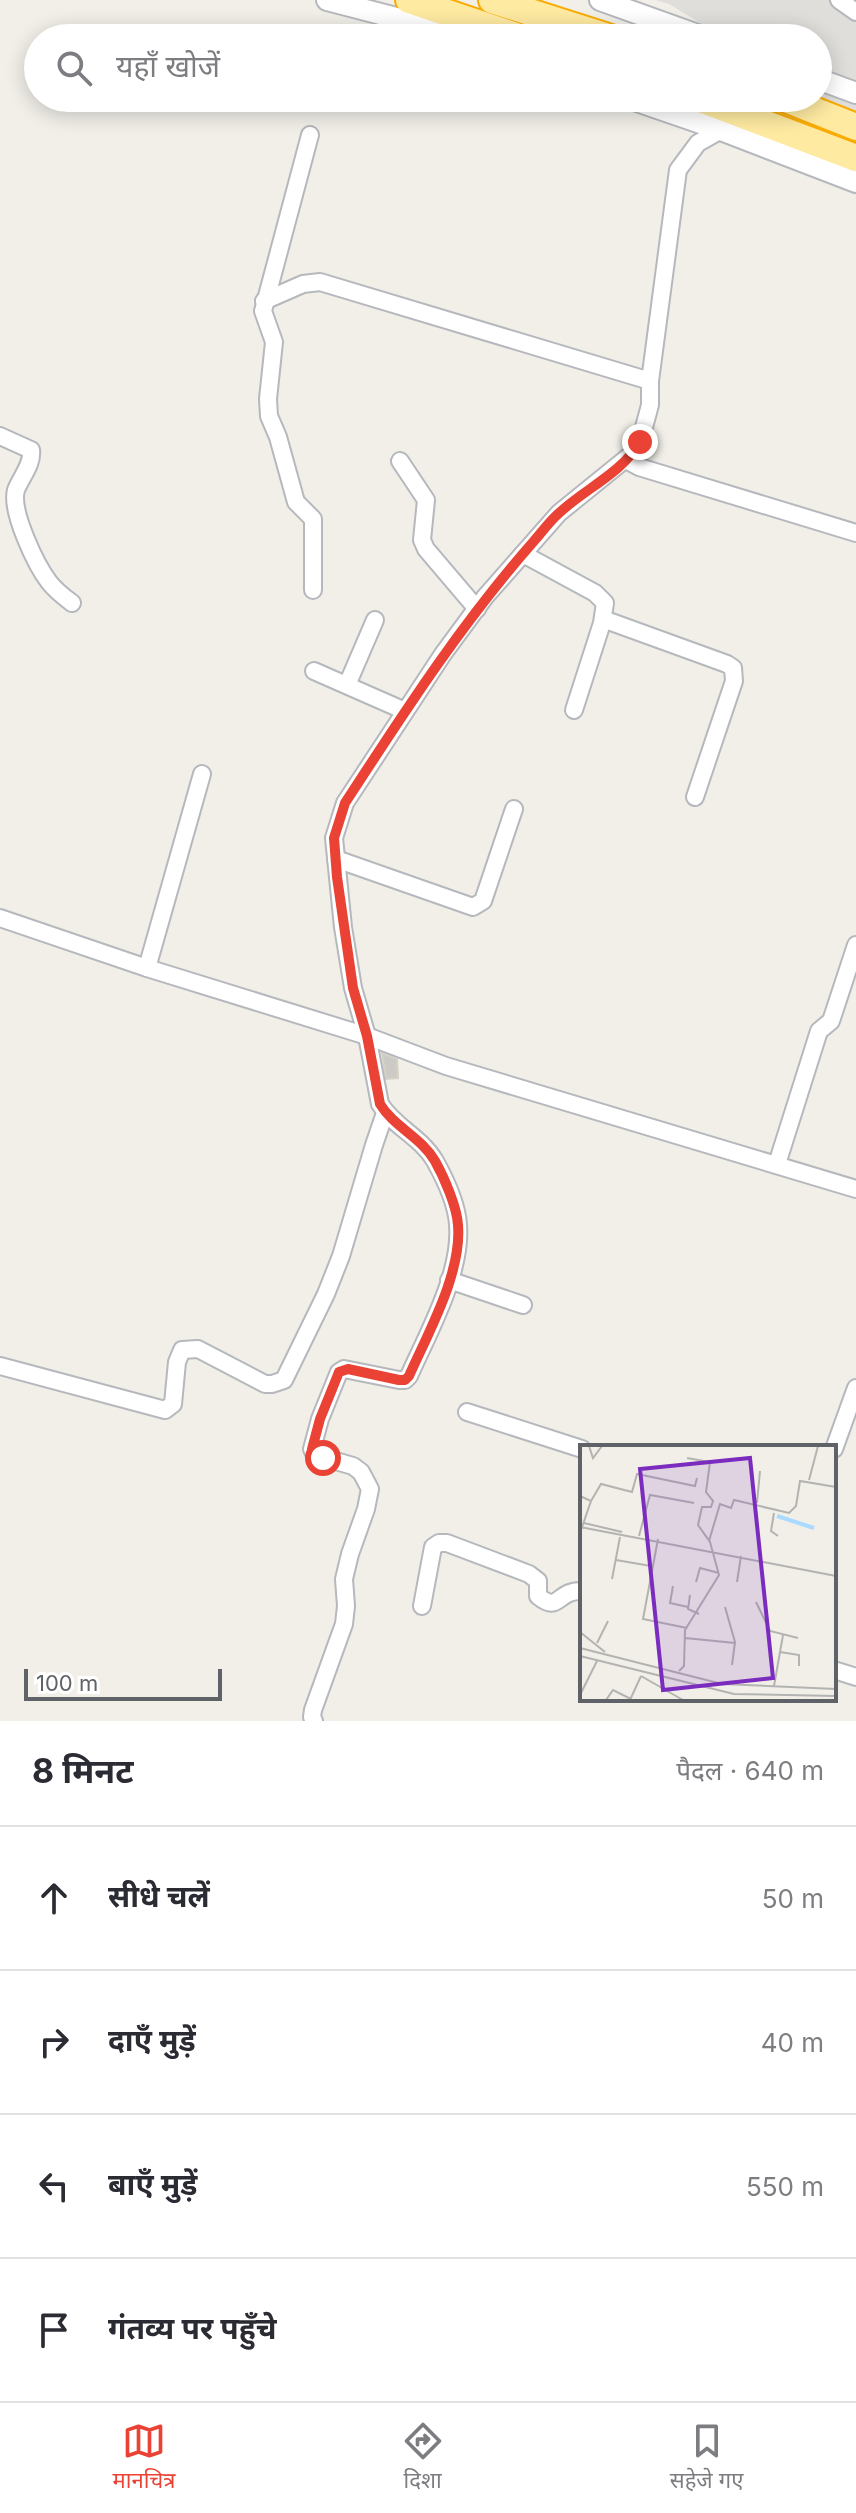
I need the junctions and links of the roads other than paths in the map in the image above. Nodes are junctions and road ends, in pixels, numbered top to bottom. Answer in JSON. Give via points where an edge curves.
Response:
{"nodes":[{"id":1,"x":327,"y":0,"type":"edge"},
{"id":2,"x":409,"y":0,"type":"edge"},
{"id":3,"x":492,"y":0,"type":"edge"},
{"id":4,"x":600,"y":0,"type":"edge"},
{"id":5,"x":839,"y":0,"type":"edge"},
{"id":6,"x":856,"y":12,"type":"edge"},
{"id":7,"x":414,"y":24,"type":"edge"},
{"id":8,"x":480,"y":24,"type":"edge"},
{"id":9,"x":567,"y":24,"type":"edge"},
{"id":10,"x":667,"y":24,"type":"edge"},
{"id":11,"x":832,"y":84,"type":"edge"},
{"id":12,"x":856,"y":93,"type":"edge"},
{"id":13,"x":669,"y":112,"type":"edge"},
{"id":14,"x":735,"y":112,"type":"edge"},
{"id":15,"x":818,"y":112,"type":"edge"},
{"id":16,"x":856,"y":127,"type":"edge"},
{"id":17,"x":721,"y":130,"type":"junction"},
{"id":18,"x":310,"y":135,"type":"dead end"},
{"id":19,"x":856,"y":158,"type":"edge"},
{"id":20,"x":856,"y":182,"type":"edge"},
{"id":21,"x":264,"y":301,"type":"junction"},
{"id":22,"x":650,"y":381,"type":"junction"},
{"id":23,"x":0,"y":436,"type":"edge"},
{"id":24,"x":626,"y":460,"type":"junction"},
{"id":25,"x":400,"y":461,"type":"dead end"},
{"id":26,"x":856,"y":533,"type":"edge"},
{"id":27,"x":523,"y":554,"type":"junction"},
{"id":28,"x":313,"y":590,"type":"dead end"},
{"id":29,"x":72,"y":603,"type":"dead end"},
{"id":30,"x":477,"y":609,"type":"junction"},
{"id":31,"x":603,"y":619,"type":"junction"},
{"id":32,"x":375,"y":620,"type":"dead end"},
{"id":33,"x":314,"y":671,"type":"dead end"},
{"id":34,"x":347,"y":685,"type":"junction"},
{"id":35,"x":574,"y":710,"type":"dead end"},
{"id":36,"x":405,"y":711,"type":"junction"},
{"id":37,"x":202,"y":774,"type":"dead end"},
{"id":38,"x":695,"y":797,"type":"dead end"},
{"id":39,"x":514,"y":809,"type":"dead end"},
{"id":40,"x":336,"y":859,"type":"junction"},
{"id":41,"x":0,"y":918,"type":"edge"},
{"id":42,"x":856,"y":945,"type":"edge"},
{"id":43,"x":854,"y":964,"type":"edge"},
{"id":44,"x":147,"y":968,"type":"junction"},
{"id":45,"x":367,"y":1036,"type":"junction"},
{"id":46,"x":385,"y":1113,"type":"junction"},
{"id":47,"x":777,"y":1164,"type":"junction"},
{"id":48,"x":856,"y":1189,"type":"edge"},
{"id":49,"x":449,"y":1280,"type":"junction"},
{"id":50,"x":523,"y":1305,"type":"dead end"},
{"id":51,"x":0,"y":1366,"type":"edge"},
{"id":52,"x":856,"y":1388,"type":"edge"},
{"id":53,"x":467,"y":1412,"type":"dead end"},
{"id":54,"x":835,"y":1445,"type":"edge"},
{"id":55,"x":580,"y":1448,"type":"edge"},
{"id":56,"x":580,"y":1591,"type":"edge"},
{"id":57,"x":422,"y":1606,"type":"dead end"},
{"id":58,"x":836,"y":1671,"type":"edge"},
{"id":59,"x":856,"y":1677,"type":"edge"},
{"id":60,"x":314,"y":1721,"type":"edge"}],
"edges":[{"from":1,"to":7,"type":"street"},
{"from":2,"to":8,"type":"highway"},
{"from":3,"to":9,"type":"highway"},
{"from":4,"to":10,"type":"street"},
{"from":5,"to":6,"type":"street"},
{"from":11,"to":12,"type":"street"},
{"from":13,"to":17,"type":"street"},
{"from":14,"to":19,"type":"highway"},
{"from":15,"to":16,"type":"highway"},
{"from":17,"to":20,"type":"street"},
{"from":17,"to":22,"type":"street","via":[[698,143],[678,170]]},
{"from":18,"to":21,"type":"street"},
{"from":21,"to":22,"type":"street","via":[[320,282]]},
{"from":21,"to":28,"type":"street","via":[[264,318],[274,336],[269,416],[296,502],[313,519]]},
{"from":22,"to":24,"type":"street","via":[[640,442]]},
{"from":23,"to":29,"type":"street","via":[[31,450],[16,490],[17,510],[40,569]]},
{"from":24,"to":26,"type":"street"},
{"from":24,"to":27,"type":"street","via":[[559,513]]},
{"from":25,"to":30,"type":"street","via":[[426,500],[421,531],[426,549]]},
{"from":27,"to":30,"type":"street"},
{"from":27,"to":31,"type":"street","via":[[603,599]]},
{"from":30,"to":36,"type":"street"},
{"from":31,"to":35,"type":"street"},
{"from":31,"to":38,"type":"street","via":[[733,668],[734,681]]},
{"from":32,"to":34,"type":"street"},
{"from":33,"to":34,"type":"street"},
{"from":34,"to":36,"type":"street"},
{"from":36,"to":40,"type":"street","via":[[345,803],[334,838]]},
{"from":37,"to":44,"type":"street"},
{"from":39,"to":40,"type":"street","via":[[483,901],[473,907]]},
{"from":40,"to":45,"type":"street","via":[[353,988]]},
{"from":41,"to":44,"type":"street"},
{"from":42,"to":43,"type":"street"},
{"from":43,"to":47,"type":"street","via":[[831,1021],[819,1031]]},
{"from":44,"to":45,"type":"street"},
{"from":45,"to":46,"type":"street"},
{"from":45,"to":47,"type":"street","via":[[446,1066]]},
{"from":46,"to":49,"type":"street","via":[[420,1141],[436,1162],[456,1212],[458,1242]]},
{"from":46,"to":51,"type":"street","via":[[341,1256],[284,1380],[265,1384],[189,1348],[180,1353],[173,1404],[165,1410]]},
{"from":47,"to":48,"type":"street"},
{"from":49,"to":50,"type":"street"},
{"from":49,"to":60,"type":"street","via":[[409,1376],[399,1380],[344,1369],[320,1419],[315,1455],[353,1466],[370,1489],[344,1579],[344,1624],[313,1710]]},
{"from":52,"to":54,"type":"street"},
{"from":53,"to":55,"type":"street"},
{"from":56,"to":57,"type":"street","via":[[548,1603],[538,1596],[538,1581],[529,1574],[439,1543],[433,1547]]},
{"from":58,"to":59,"type":"street"}]}
